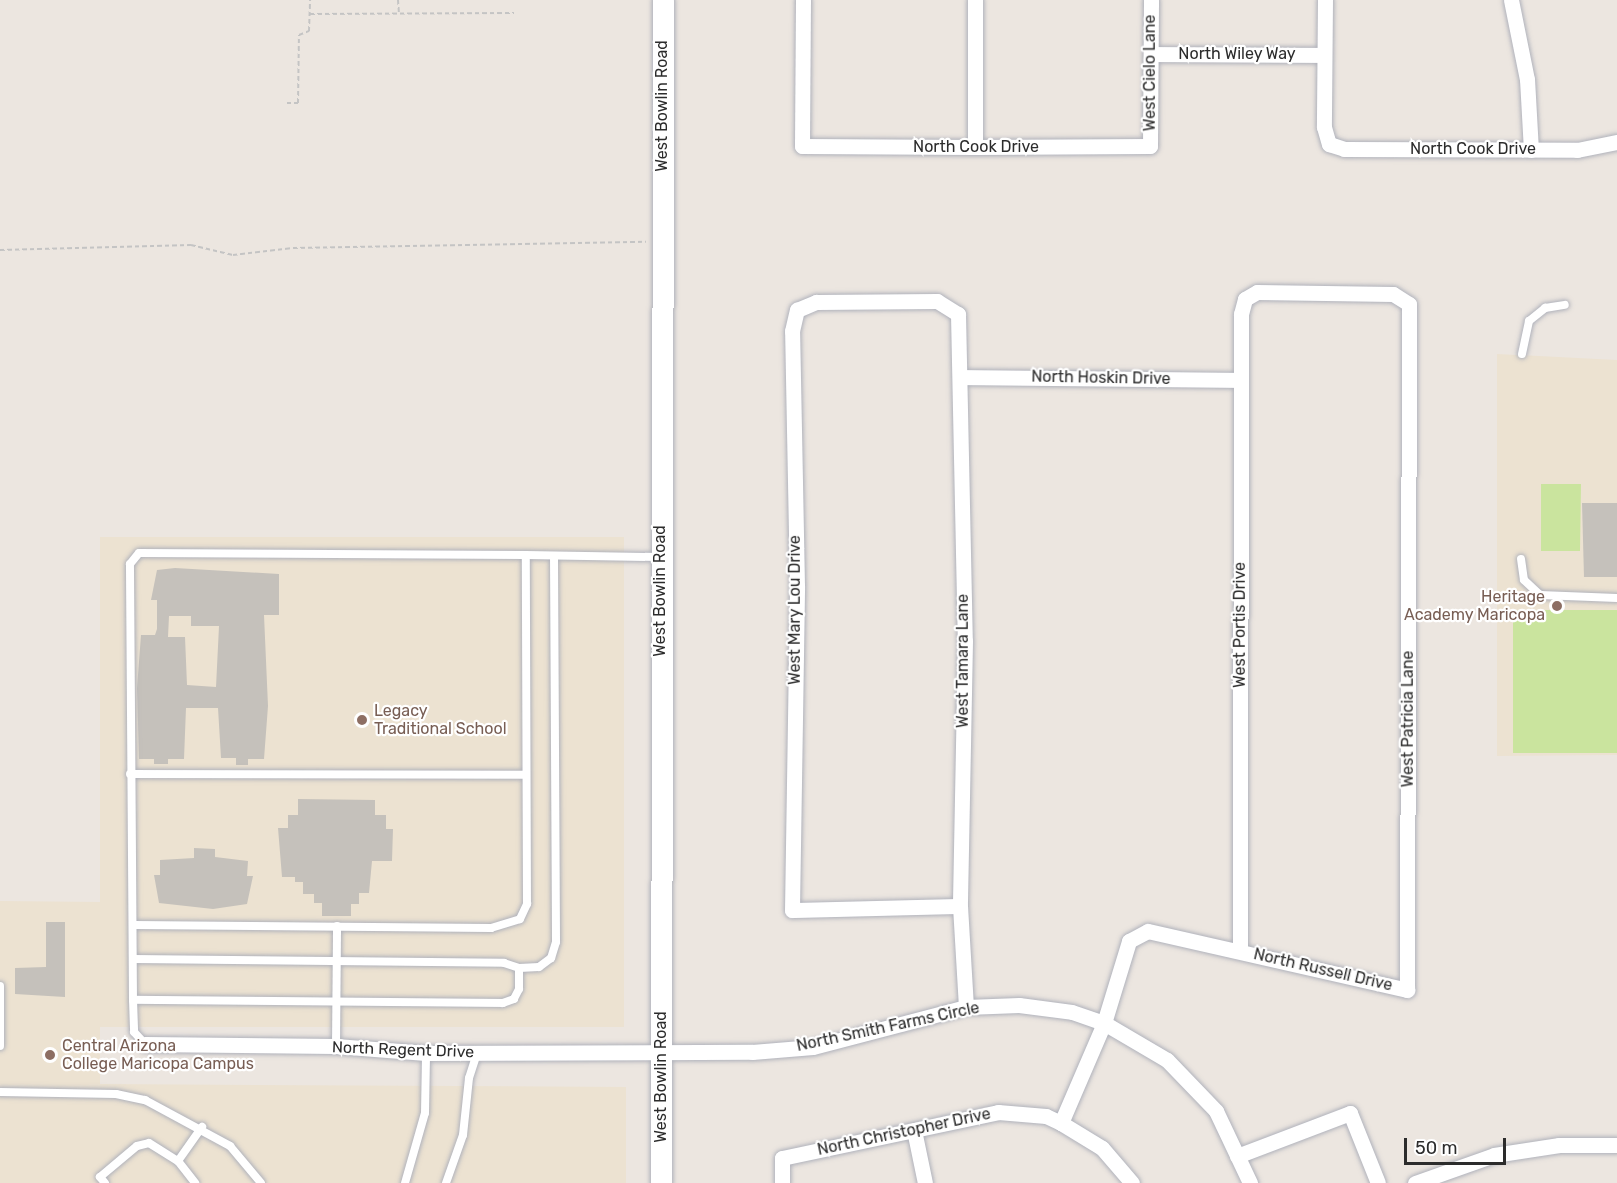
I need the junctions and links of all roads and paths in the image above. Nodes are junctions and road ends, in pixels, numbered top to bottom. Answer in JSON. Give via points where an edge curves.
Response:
{"nodes":[{"id":1,"x":309,"y":0,"type":"edge"},
{"id":2,"x":398,"y":0,"type":"edge"},
{"id":3,"x":663,"y":0,"type":"edge"},
{"id":4,"x":803,"y":0,"type":"edge"},
{"id":5,"x":975,"y":0,"type":"edge"},
{"id":6,"x":1151,"y":0,"type":"edge"},
{"id":7,"x":1325,"y":0,"type":"edge"},
{"id":8,"x":1511,"y":0,"type":"edge"},
{"id":9,"x":514,"y":13,"type":"dead end"},
{"id":10,"x":310,"y":14,"type":"junction"},
{"id":11,"x":399,"y":15,"type":"junction"},
{"id":12,"x":1150,"y":54,"type":"junction"},
{"id":13,"x":1324,"y":55,"type":"junction"},
{"id":14,"x":287,"y":103,"type":"dead end"},
{"id":15,"x":1617,"y":142,"type":"edge"},
{"id":16,"x":1150,"y":146,"type":"joint"},
{"id":17,"x":975,"y":147,"type":"junction"},
{"id":18,"x":1531,"y":150,"type":"junction"},
{"id":19,"x":662,"y":242,"type":"junction"},
{"id":20,"x":0,"y":250,"type":"edge"},
{"id":21,"x":1245,"y":299,"type":"joint"},
{"id":22,"x":1565,"y":305,"type":"dead end"},
{"id":23,"x":958,"y":314,"type":"joint"},
{"id":24,"x":1522,"y":354,"type":"dead end"},
{"id":25,"x":962,"y":377,"type":"junction"},
{"id":26,"x":1239,"y":380,"type":"junction"},
{"id":27,"x":526,"y":555,"type":"junction"},
{"id":28,"x":554,"y":556,"type":"junction"},
{"id":29,"x":660,"y":557,"type":"junction"},
{"id":30,"x":1521,"y":559,"type":"dead end"},
{"id":31,"x":1617,"y":598,"type":"edge"},
{"id":32,"x":129,"y":774,"type":"junction"},
{"id":33,"x":525,"y":775,"type":"junction"},
{"id":34,"x":960,"y":906,"type":"junction"},
{"id":35,"x":134,"y":925,"type":"junction"},
{"id":36,"x":337,"y":926,"type":"junction"},
{"id":37,"x":1240,"y":951,"type":"junction"},
{"id":38,"x":134,"y":959,"type":"junction"},
{"id":39,"x":336,"y":962,"type":"junction"},
{"id":40,"x":519,"y":968,"type":"junction"},
{"id":41,"x":0,"y":986,"type":"edge"},
{"id":42,"x":1407,"y":990,"type":"joint"},
{"id":43,"x":133,"y":1000,"type":"junction"},
{"id":44,"x":337,"y":1002,"type":"junction"},
{"id":45,"x":966,"y":1007,"type":"junction"},
{"id":46,"x":1104,"y":1023,"type":"junction"},
{"id":47,"x":145,"y":1044,"type":"joint"},
{"id":48,"x":0,"y":1046,"type":"edge"},
{"id":49,"x":336,"y":1046,"type":"junction"},
{"id":50,"x":426,"y":1053,"type":"junction"},
{"id":51,"x":477,"y":1053,"type":"junction"},
{"id":52,"x":662,"y":1054,"type":"junction"},
{"id":53,"x":0,"y":1092,"type":"edge"},
{"id":54,"x":1061,"y":1124,"type":"junction"},
{"id":55,"x":202,"y":1127,"type":"junction"},
{"id":56,"x":914,"y":1130,"type":"junction"},
{"id":57,"x":1617,"y":1145,"type":"edge"},
{"id":58,"x":1237,"y":1156,"type":"junction"},
{"id":59,"x":178,"y":1161,"type":"junction"},
{"id":60,"x":105,"y":1183,"type":"edge"},
{"id":61,"x":195,"y":1183,"type":"edge"},
{"id":62,"x":261,"y":1183,"type":"edge"},
{"id":63,"x":405,"y":1183,"type":"edge"},
{"id":64,"x":446,"y":1183,"type":"edge"},
{"id":65,"x":662,"y":1183,"type":"edge"},
{"id":66,"x":782,"y":1183,"type":"edge"},
{"id":67,"x":925,"y":1183,"type":"edge"},
{"id":68,"x":1132,"y":1183,"type":"edge"},
{"id":69,"x":1250,"y":1183,"type":"edge"},
{"id":70,"x":1378,"y":1183,"type":"edge"},
{"id":71,"x":1415,"y":1183,"type":"edge"}],
"edges":[{"from":1,"to":10,"type":"path"},
{"from":2,"to":11,"type":"path"},
{"from":3,"to":19,"type":"street","name":"West Bowlin Road"},
{"from":4,"to":17,"type":"street","name":"North Cook Drive","via":[[802,146]]},
{"from":5,"to":17,"type":"street"},
{"from":6,"to":12,"type":"street","name":"West Cielo Lane"},
{"from":7,"to":13,"type":"street"},
{"from":8,"to":18,"type":"street","via":[[1527,79]]},
{"from":9,"to":11,"type":"path"},
{"from":10,"to":11,"type":"path"},
{"from":10,"to":14,"type":"path","via":[[309,31],[299,35],[298,103]]},
{"from":12,"to":13,"type":"street","name":"North Wiley Way"},
{"from":12,"to":16,"type":"street","name":"West Cielo Lane"},
{"from":13,"to":18,"type":"street","name":"North Cook Drive","via":[[1323,127],[1329,144],[1344,149]]},
{"from":15,"to":18,"type":"street","name":"North Cook Drive","via":[[1577,150]]},
{"from":16,"to":17,"type":"street","name":"North Cook Drive"},
{"from":19,"to":20,"type":"path","via":[[292,248],[233,255],[191,245]]},
{"from":19,"to":29,"type":"street","name":"West Bowlin Road"},
{"from":21,"to":26,"type":"street","name":"West Portis Drive"},
{"from":21,"to":42,"type":"street","name":"West Patricia Lane","via":[[1257,292],[1393,294],[1409,304]]},
{"from":22,"to":24,"type":"lane","via":[[1545,308],[1529,321]]},
{"from":23,"to":25,"type":"street","name":"West Tamara Lane"},
{"from":23,"to":34,"type":"street","name":"West Mary Lou Drive","via":[[937,301],[816,302],[797,310],[792,331],[797,586],[792,910]]},
{"from":25,"to":26,"type":"street","name":"North Hoskin Drive"},
{"from":25,"to":34,"type":"street","name":"West Tamara Lane","via":[[965,641]]},
{"from":26,"to":37,"type":"street","name":"West Portis Drive"},
{"from":27,"to":28,"type":"lane"},
{"from":27,"to":32,"type":"lane","via":[[140,553],[130,564]]},
{"from":27,"to":33,"type":"lane"},
{"from":28,"to":29,"type":"lane"},
{"from":28,"to":40,"type":"lane","via":[[556,942],[551,958],[539,967]]},
{"from":29,"to":52,"type":"street","name":"West Bowlin Road"},
{"from":30,"to":31,"type":"lane","via":[[1524,580],[1540,595]]},
{"from":32,"to":33,"type":"lane"},
{"from":32,"to":35,"type":"lane"},
{"from":33,"to":36,"type":"lane","via":[[527,904],[520,919],[491,928]]},
{"from":34,"to":45,"type":"street","name":"West Tamara Lane"},
{"from":35,"to":36,"type":"lane"},
{"from":35,"to":38,"type":"lane"},
{"from":36,"to":39,"type":"lane"},
{"from":37,"to":42,"type":"street","name":"North Russell Drive"},
{"from":37,"to":46,"type":"street","name":"North Russell Drive","via":[[1148,931],[1128,941]]},
{"from":38,"to":39,"type":"lane"},
{"from":38,"to":43,"type":"lane"},
{"from":39,"to":40,"type":"lane","via":[[504,963]]},
{"from":39,"to":44,"type":"lane"},
{"from":40,"to":44,"type":"lane","via":[[519,989],[514,999],[503,1003]]},
{"from":41,"to":48,"type":"lane"},
{"from":43,"to":44,"type":"lane"},
{"from":43,"to":47,"type":"lane","via":[[134,1032]]},
{"from":44,"to":49,"type":"lane"},
{"from":45,"to":46,"type":"street","name":"North Smith Farms Circle","via":[[1019,1005],[1072,1012]]},
{"from":45,"to":52,"type":"street","name":"North Smith Farms Circle","via":[[813,1047]]},
{"from":46,"to":54,"type":"street","name":"North Russell Drive"},
{"from":46,"to":58,"type":"street","name":"North Smith Farms Circle","via":[[1167,1060],[1216,1111]]},
{"from":47,"to":49,"type":"street","name":"North Regent Drive"},
{"from":49,"to":50,"type":"street","name":"North Regent Drive"},
{"from":50,"to":51,"type":"street","name":"North Regent Drive"},
{"from":50,"to":63,"type":"lane","via":[[425,1113]]},
{"from":51,"to":52,"type":"street","name":"North Regent Drive"},
{"from":51,"to":64,"type":"lane","via":[[469,1078],[463,1136]]},
{"from":52,"to":65,"type":"street","name":"West Bowlin Road"},
{"from":53,"to":55,"type":"lane","via":[[116,1094],[145,1100]]},
{"from":54,"to":56,"type":"street","name":"North Christopher Drive","via":[[1046,1116],[998,1112]]},
{"from":54,"to":68,"type":"street","name":"North Christopher Drive","via":[[1102,1148]]},
{"from":55,"to":59,"type":"lane"},
{"from":55,"to":62,"type":"lane","via":[[230,1146]]},
{"from":56,"to":66,"type":"street","name":"North Christopher Drive","via":[[782,1158]]},
{"from":56,"to":67,"type":"street"},
{"from":57,"to":71,"type":"street","via":[[1559,1145],[1494,1155]]},
{"from":58,"to":69,"type":"street","name":"North Smith Farms Circle"},
{"from":58,"to":70,"type":"street","via":[[1350,1113]]},
{"from":59,"to":60,"type":"lane","via":[[149,1143],[137,1146],[100,1176]]},
{"from":59,"to":61,"type":"lane"}]}
